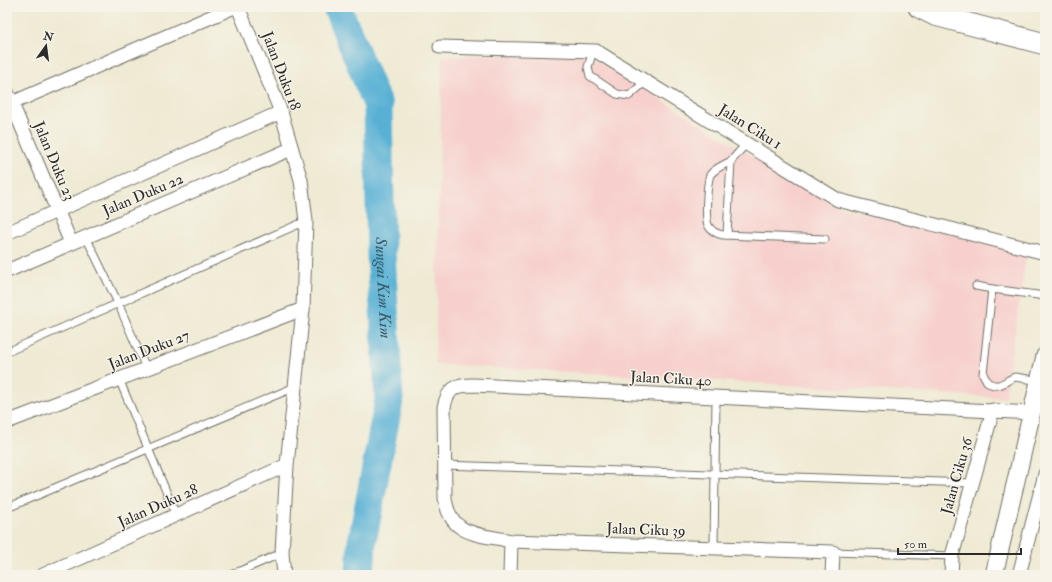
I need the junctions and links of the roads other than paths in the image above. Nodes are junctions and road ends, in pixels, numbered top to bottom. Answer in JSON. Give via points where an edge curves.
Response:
{"nodes":[{"id":1,"x":234,"y":7,"type":"edge"},
{"id":2,"x":238,"y":7,"type":"edge"},
{"id":3,"x":919,"y":7,"type":"edge"},
{"id":4,"x":1045,"y":44,"type":"edge"},
{"id":5,"x":440,"y":47,"type":"dead end"},
{"id":6,"x":593,"y":51,"type":"junction"},
{"id":7,"x":646,"y":81,"type":"junction"},
{"id":8,"x":9,"y":98,"type":"edge"},
{"id":9,"x":281,"y":112,"type":"junction"},
{"id":10,"x":746,"y":144,"type":"junction"},
{"id":11,"x":291,"y":148,"type":"junction"},
{"id":12,"x":731,"y":162,"type":"junction"},
{"id":13,"x":58,"y":210,"type":"junction"},
{"id":14,"x":306,"y":221,"type":"junction"},
{"id":15,"x":7,"y":233,"type":"edge"},
{"id":16,"x":727,"y":235,"type":"junction"},
{"id":17,"x":86,"y":237,"type":"junction"},
{"id":18,"x":825,"y":239,"type":"dead end"},
{"id":19,"x":71,"y":243,"type":"junction"},
{"id":20,"x":1045,"y":252,"type":"edge"},
{"id":21,"x":7,"y":271,"type":"edge"},
{"id":22,"x":976,"y":286,"type":"dead end"},
{"id":23,"x":992,"y":289,"type":"junction"},
{"id":24,"x":1045,"y":296,"type":"edge"},
{"id":25,"x":118,"y":303,"type":"junction"},
{"id":26,"x":303,"y":309,"type":"junction"},
{"id":27,"x":7,"y":352,"type":"edge"},
{"id":28,"x":146,"y":368,"type":"junction"},
{"id":29,"x":1043,"y":370,"type":"edge"},
{"id":30,"x":119,"y":379,"type":"junction"},
{"id":31,"x":295,"y":387,"type":"junction"},
{"id":32,"x":716,"y":397,"type":"junction"},
{"id":33,"x":993,"y":410,"type":"junction"},
{"id":34,"x":1033,"y":413,"type":"junction"},
{"id":35,"x":7,"y":422,"type":"edge"},
{"id":36,"x":148,"y":448,"type":"junction"},
{"id":37,"x":444,"y":465,"type":"junction"},
{"id":38,"x":287,"y":466,"type":"junction"},
{"id":39,"x":715,"y":473,"type":"junction"},
{"id":40,"x":1045,"y":474,"type":"edge"},
{"id":41,"x":971,"y":482,"type":"junction"},
{"id":42,"x":7,"y":508,"type":"edge"},
{"id":43,"x":176,"y":515,"type":"junction"},
{"id":44,"x":459,"y":527,"type":"joint"},
{"id":45,"x":512,"y":541,"type":"junction"},
{"id":46,"x":714,"y":548,"type":"junction"},
{"id":47,"x":833,"y":552,"type":"junction"},
{"id":48,"x":282,"y":553,"type":"junction"},
{"id":49,"x":952,"y":556,"type":"junction"},
{"id":50,"x":43,"y":575,"type":"edge"},
{"id":51,"x":231,"y":575,"type":"edge"},
{"id":52,"x":284,"y":575,"type":"edge"},
{"id":53,"x":510,"y":575,"type":"edge"},
{"id":54,"x":832,"y":575,"type":"edge"},
{"id":55,"x":951,"y":575,"type":"edge"},
{"id":56,"x":994,"y":575,"type":"edge"},
{"id":57,"x":1019,"y":575,"type":"edge"}],
"edges":[{"from":1,"to":8,"type":"street"},
{"from":2,"to":9,"type":"street","name":"Jalan Duku 18"},
{"from":3,"to":4,"type":"main road","via":[[935,15]]},
{"from":5,"to":6,"type":"street","name":"Jalan Ciku 1"},
{"from":6,"to":7,"type":"street","name":"Jalan Ciku 1","via":[[602,53]]},
{"from":6,"to":7,"type":"lane","via":[[588,67],[590,76],[617,94],[629,96]]},
{"from":7,"to":10,"type":"street","name":"Jalan Ciku 1"},
{"from":8,"to":13,"type":"street","name":"Jalan Duku 23"},
{"from":9,"to":11,"type":"street","name":"Jalan Duku 18"},
{"from":9,"to":13,"type":"street","name":"Jalan Duku 22"},
{"from":10,"to":12,"type":"lane"},
{"from":10,"to":20,"type":"street","name":"Jalan Ciku 1","via":[[840,201]]},
{"from":11,"to":14,"type":"street","name":"Jalan Duku 18","via":[[302,183]]},
{"from":11,"to":17,"type":"street","name":"Jalan Duku 22"},
{"from":12,"to":16,"type":"lane"},
{"from":12,"to":16,"type":"lane","via":[[714,171],[708,183],[708,224],[716,234]]},
{"from":13,"to":15,"type":"street","name":"Jalan Duku 22"},
{"from":13,"to":19,"type":"street","name":"Jalan Duku 23"},
{"from":14,"to":25,"type":"lane"},
{"from":14,"to":26,"type":"street","name":"Jalan Duku 18"},
{"from":16,"to":18,"type":"lane"},
{"from":17,"to":19,"type":"street","name":"Jalan Duku 22"},
{"from":17,"to":25,"type":"lane"},
{"from":19,"to":21,"type":"street","name":"Jalan Duku 22"},
{"from":22,"to":23,"type":"lane"},
{"from":23,"to":24,"type":"lane"},
{"from":23,"to":29,"type":"lane","via":[[983,374],[988,383],[998,386]]},
{"from":25,"to":27,"type":"lane"},
{"from":25,"to":28,"type":"lane"},
{"from":26,"to":28,"type":"street","name":"Jalan Duku 27"},
{"from":26,"to":31,"type":"street","name":"Jalan Duku 18"},
{"from":28,"to":30,"type":"street","name":"Jalan Duku 27"},
{"from":29,"to":34,"type":"street"},
{"from":30,"to":35,"type":"street","name":"Jalan Duku 27"},
{"from":30,"to":36,"type":"lane"},
{"from":31,"to":36,"type":"lane"},
{"from":31,"to":38,"type":"street","name":"Jalan Duku 18"},
{"from":32,"to":33,"type":"street","name":"Jalan Ciku 40"},
{"from":32,"to":37,"type":"street","name":"Jalan Ciku 40","via":[[461,385],[454,388],[447,397],[444,407]]},
{"from":32,"to":39,"type":"lane"},
{"from":33,"to":34,"type":"street","name":"Jalan Ciku 40"},
{"from":33,"to":41,"type":"street","name":"Jalan Ciku 36"},
{"from":34,"to":56,"type":"street"},
{"from":36,"to":42,"type":"lane"},
{"from":36,"to":43,"type":"lane"},
{"from":37,"to":39,"type":"lane"},
{"from":37,"to":44,"type":"street","name":"Jalan Ciku 40","via":[[447,512]]},
{"from":38,"to":43,"type":"street","name":"Jalan Duku 28"},
{"from":38,"to":48,"type":"street","name":"Jalan Duku 18"},
{"from":39,"to":41,"type":"lane"},
{"from":39,"to":46,"type":"lane"},
{"from":40,"to":57,"type":"street"},
{"from":41,"to":49,"type":"street","name":"Jalan Ciku 36"},
{"from":43,"to":50,"type":"street","name":"Jalan Duku 28"},
{"from":44,"to":45,"type":"street","name":"Jalan Ciku 39"},
{"from":45,"to":46,"type":"street","name":"Jalan Ciku 39"},
{"from":45,"to":53,"type":"street"},
{"from":46,"to":47,"type":"street","name":"Jalan Ciku 39"},
{"from":47,"to":49,"type":"lane"},
{"from":47,"to":54,"type":"street"},
{"from":48,"to":51,"type":"lane"},
{"from":48,"to":52,"type":"street","name":"Jalan Duku 18"},
{"from":49,"to":55,"type":"street","name":"Jalan Ciku 36"}]}
